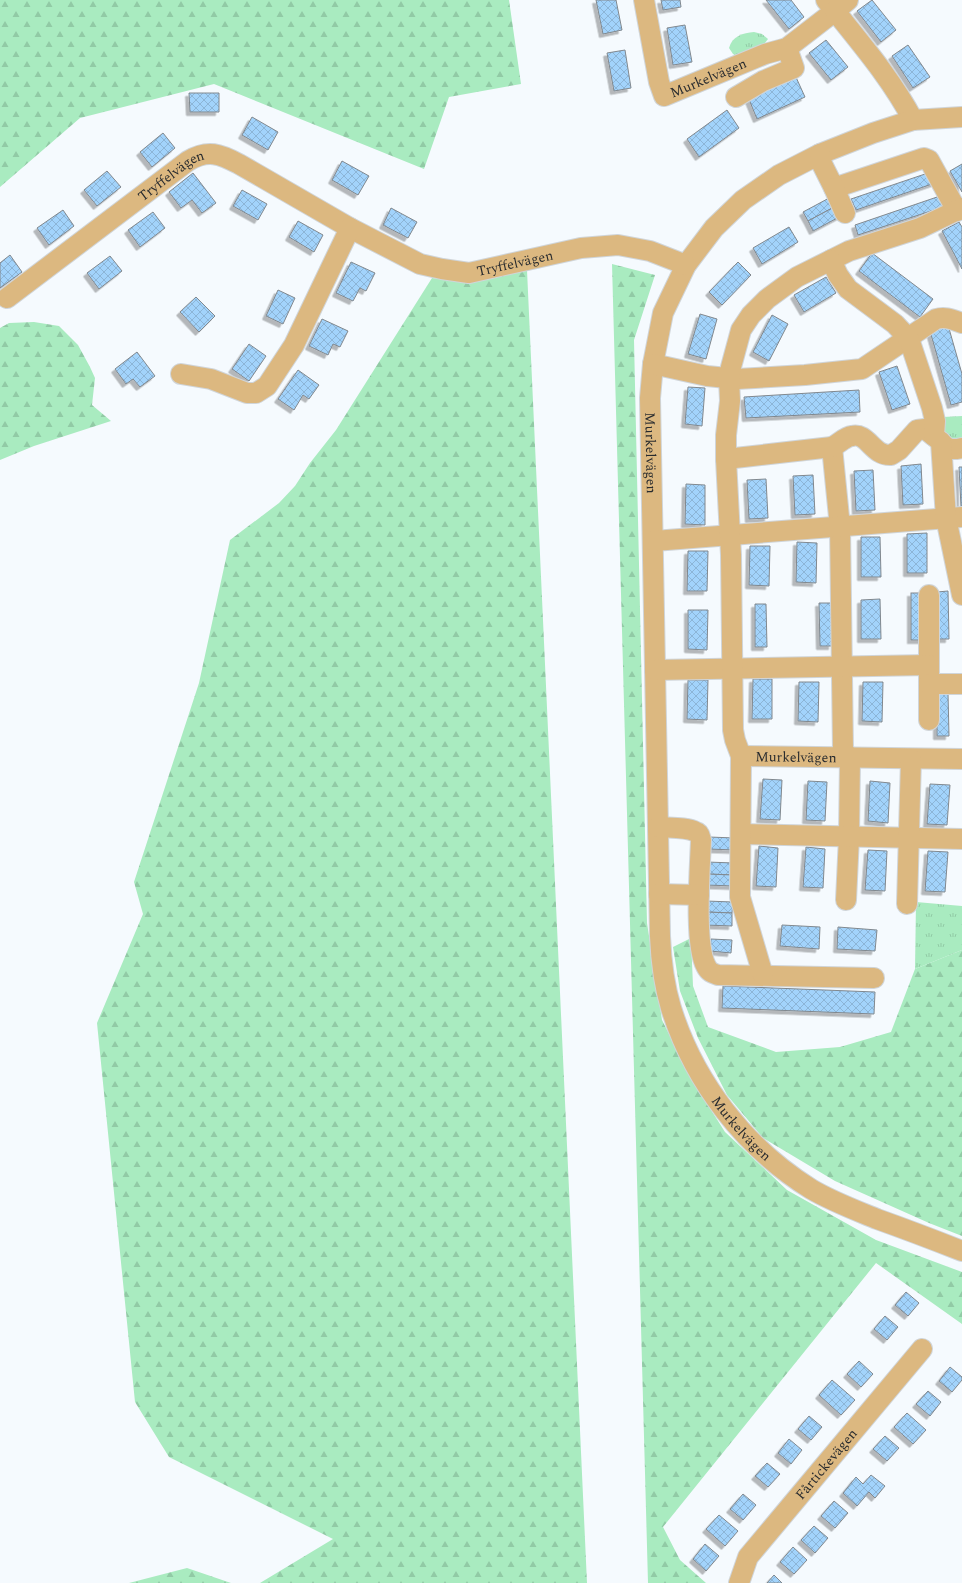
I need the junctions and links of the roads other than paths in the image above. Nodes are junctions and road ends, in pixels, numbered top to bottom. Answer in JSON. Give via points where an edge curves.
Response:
{"nodes":[{"id":1,"x":644,"y":0,"type":"edge"},
{"id":2,"x":836,"y":4,"type":"edge"},
{"id":3,"x":787,"y":48,"type":"junction"},
{"id":4,"x":736,"y":97,"type":"dead end"},
{"id":5,"x":962,"y":117,"type":"edge"},
{"id":6,"x":913,"y":120,"type":"junction"},
{"id":7,"x":820,"y":154,"type":"junction"},
{"id":8,"x":834,"y":188,"type":"junction"},
{"id":9,"x":960,"y":209,"type":"edge"},
{"id":10,"x":845,"y":213,"type":"dead end"},
{"id":11,"x":350,"y":228,"type":"junction"},
{"id":12,"x":831,"y":260,"type":"junction"},
{"id":13,"x":686,"y":265,"type":"junction"},
{"id":14,"x":7,"y":298,"type":"dead end"},
{"id":15,"x":962,"y":323,"type":"edge"},
{"id":16,"x":909,"y":339,"type":"junction"},
{"id":17,"x":653,"y":364,"type":"junction"},
{"id":18,"x":181,"y":374,"type":"dead end"},
{"id":19,"x":729,"y":379,"type":"junction"},
{"id":20,"x":938,"y":439,"type":"junction"},
{"id":21,"x":832,"y":447,"type":"junction"},
{"id":22,"x":962,"y":448,"type":"edge"},
{"id":23,"x":726,"y":459,"type":"junction"},
{"id":24,"x":954,"y":517,"type":"edge"},
{"id":25,"x":840,"y":527,"type":"junction"},
{"id":26,"x":730,"y":535,"type":"junction"},
{"id":27,"x":654,"y":541,"type":"junction"},
{"id":28,"x":962,"y":595,"type":"edge"},
{"id":29,"x":929,"y":596,"type":"dead end"},
{"id":30,"x":842,"y":666,"type":"junction"},
{"id":31,"x":733,"y":668,"type":"junction"},
{"id":32,"x":655,"y":670,"type":"junction"},
{"id":33,"x":929,"y":675,"type":"junction"},
{"id":34,"x":962,"y":684,"type":"edge"},
{"id":35,"x":929,"y":720,"type":"dead end"},
{"id":36,"x":741,"y":756,"type":"junction"},
{"id":37,"x":850,"y":758,"type":"junction"},
{"id":38,"x":911,"y":758,"type":"junction"},
{"id":39,"x":962,"y":759,"type":"edge"},
{"id":40,"x":658,"y":827,"type":"junction"},
{"id":41,"x":741,"y":834,"type":"junction"},
{"id":42,"x":849,"y":837,"type":"junction"},
{"id":43,"x":909,"y":838,"type":"junction"},
{"id":44,"x":962,"y":839,"type":"edge"},
{"id":45,"x":659,"y":894,"type":"junction"},
{"id":46,"x":699,"y":895,"type":"junction"},
{"id":47,"x":846,"y":900,"type":"dead end"},
{"id":48,"x":907,"y":904,"type":"dead end"},
{"id":49,"x":763,"y":976,"type":"junction"},
{"id":50,"x":874,"y":978,"type":"dead end"},
{"id":51,"x":962,"y":1251,"type":"edge"},
{"id":52,"x":922,"y":1349,"type":"dead end"},
{"id":53,"x":739,"y":1583,"type":"edge"}],
"edges":[{"from":1,"to":3,"type":"street","name":"Murkelvägen","via":[[659,82],[664,96],[765,54]]},
{"from":2,"to":3,"type":"street","name":"Murkelvägen"},
{"from":2,"to":6,"type":"street","name":"Murkelvägen","via":[[901,97]]},
{"from":3,"to":4,"type":"street","via":[[794,68],[763,81]]},
{"from":5,"to":6,"type":"street","name":"Murkelvägen"},
{"from":6,"to":7,"type":"street","name":"Murkelvägen","via":[[873,132]]},
{"from":7,"to":8,"type":"street"},
{"from":7,"to":13,"type":"street","name":"Murkelvägen","via":[[779,175],[743,200],[714,228]]},
{"from":8,"to":9,"type":"street","name":"Murkelvägen","via":[[924,158],[932,163]]},
{"from":8,"to":10,"type":"street"},
{"from":9,"to":12,"type":"street","name":"Murkelvägen","via":[[920,228],[849,251]]},
{"from":11,"to":13,"type":"street","name":"Tryffelvägen","via":[[420,264],[452,272],[469,273],[581,248],[618,245],[650,251]]},
{"from":11,"to":14,"type":"street","name":"Tryffelvägen","via":[[230,159],[212,153],[203,154],[188,161]]},
{"from":11,"to":18,"type":"street","via":[[294,345],[267,386],[256,392],[247,393],[211,379]]},
{"from":12,"to":16,"type":"street","via":[[848,289],[895,324]]},
{"from":12,"to":19,"type":"street","name":"Murkelvägen","via":[[797,277],[767,299],[751,315],[741,330]]},
{"from":13,"to":17,"type":"street","name":"Murkelvägen","via":[[664,313]]},
{"from":15,"to":16,"type":"street","via":[[950,319],[936,319]]},
{"from":16,"to":19,"type":"street","via":[[862,369]]},
{"from":16,"to":20,"type":"street","via":[[932,408]]},
{"from":17,"to":19,"type":"street"},
{"from":17,"to":27,"type":"street","name":"Murkelvägen","via":[[650,398]]},
{"from":19,"to":23,"type":"street","name":"Murkelvägen"},
{"from":20,"to":21,"type":"street","via":[[925,429],[917,430],[891,455],[881,454],[862,437],[856,435]]},
{"from":20,"to":22,"type":"street","via":[[945,448]]},
{"from":20,"to":24,"type":"street"},
{"from":21,"to":23,"type":"street"},
{"from":21,"to":25,"type":"street","name":"Murkelvägen"},
{"from":23,"to":26,"type":"street","name":"Murkelvägen"},
{"from":24,"to":25,"type":"street"},
{"from":24,"to":28,"type":"street"},
{"from":25,"to":26,"type":"street"},
{"from":25,"to":30,"type":"street","name":"Murkelvägen"},
{"from":26,"to":27,"type":"street"},
{"from":26,"to":31,"type":"street","name":"Murkelvägen"},
{"from":27,"to":32,"type":"street","name":"Murkelvägen"},
{"from":29,"to":33,"type":"street"},
{"from":30,"to":31,"type":"street"},
{"from":30,"to":33,"type":"street"},
{"from":30,"to":37,"type":"street","name":"Murkelvägen","via":[[844,751]]},
{"from":31,"to":32,"type":"street"},
{"from":31,"to":36,"type":"street","name":"Murkelvägen","via":[[733,730]]},
{"from":32,"to":40,"type":"street","name":"Murkelvägen"},
{"from":33,"to":34,"type":"street"},
{"from":33,"to":35,"type":"street"},
{"from":36,"to":37,"type":"street","name":"Murkelvägen"},
{"from":36,"to":41,"type":"street","name":"Murkelvägen"},
{"from":37,"to":38,"type":"street","name":"Murkelvägen"},
{"from":37,"to":42,"type":"street","name":"Murkelvägen"},
{"from":38,"to":39,"type":"street","name":"Murkelvägen"},
{"from":38,"to":43,"type":"street"},
{"from":40,"to":45,"type":"street","name":"Murkelvägen"},
{"from":40,"to":46,"type":"street","via":[[698,832],[701,840]]},
{"from":41,"to":42,"type":"street"},
{"from":41,"to":49,"type":"street","name":"Murkelvägen","via":[[740,897]]},
{"from":42,"to":43,"type":"street"},
{"from":42,"to":47,"type":"street","name":"Murkelvägen"},
{"from":43,"to":44,"type":"street"},
{"from":43,"to":48,"type":"street"},
{"from":45,"to":46,"type":"street"},
{"from":45,"to":51,"type":"street","name":"Murkelvägen","via":[[662,962],[670,1007],[696,1068],[729,1116],[757,1147],[812,1190]]},
{"from":46,"to":49,"type":"street","via":[[702,953],[711,972]]},
{"from":49,"to":50,"type":"street"},
{"from":52,"to":53,"type":"street","name":"Fårtickevägen","via":[[748,1557]]}]}
